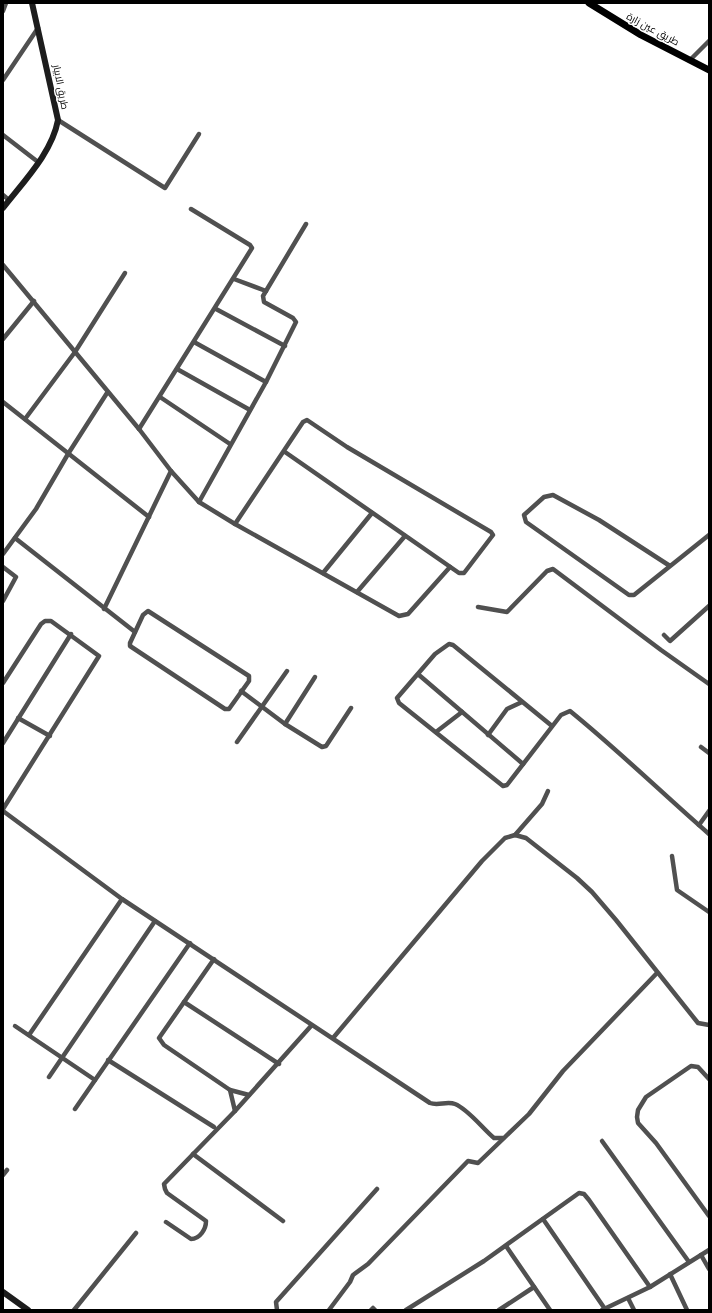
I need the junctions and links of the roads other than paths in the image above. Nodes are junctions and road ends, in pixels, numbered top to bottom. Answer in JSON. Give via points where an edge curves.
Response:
{"nodes":[{"id":1,"x":6,"y":3,"type":"edge"},
{"id":2,"x":32,"y":3,"type":"edge"},
{"id":3,"x":589,"y":3,"type":"edge"},
{"id":4,"x":3,"y":11,"type":"edge"},
{"id":5,"x":39,"y":27,"type":"junction"},
{"id":6,"x":709,"y":41,"type":"edge"},
{"id":7,"x":690,"y":60,"type":"junction"},
{"id":8,"x":709,"y":70,"type":"edge"},
{"id":9,"x":3,"y":80,"type":"edge"},
{"id":10,"x":58,"y":120,"type":"junction"},
{"id":11,"x":199,"y":134,"type":"dead end"},
{"id":12,"x":3,"y":135,"type":"edge"},
{"id":13,"x":38,"y":162,"type":"junction"},
{"id":14,"x":3,"y":195,"type":"edge"},
{"id":15,"x":9,"y":200,"type":"junction"},
{"id":16,"x":3,"y":208,"type":"edge"},
{"id":17,"x":191,"y":209,"type":"dead end"},
{"id":18,"x":306,"y":224,"type":"dead end"},
{"id":19,"x":3,"y":265,"type":"edge"},
{"id":20,"x":125,"y":273,"type":"dead end"},
{"id":21,"x":234,"y":279,"type":"junction"},
{"id":22,"x":266,"y":291,"type":"junction"},
{"id":23,"x":34,"y":301,"type":"junction"},
{"id":24,"x":216,"y":309,"type":"junction"},
{"id":25,"x":3,"y":339,"type":"edge"},
{"id":26,"x":194,"y":342,"type":"junction"},
{"id":27,"x":285,"y":346,"type":"junction"},
{"id":28,"x":75,"y":352,"type":"junction"},
{"id":29,"x":177,"y":369,"type":"junction"},
{"id":30,"x":266,"y":382,"type":"junction"},
{"id":31,"x":107,"y":393,"type":"junction"},
{"id":32,"x":160,"y":397,"type":"junction"},
{"id":33,"x":3,"y":402,"type":"edge"},
{"id":34,"x":250,"y":410,"type":"junction"},
{"id":35,"x":25,"y":419,"type":"junction"},
{"id":36,"x":139,"y":429,"type":"junction"},
{"id":37,"x":230,"y":444,"type":"junction"},
{"id":38,"x":284,"y":452,"type":"junction"},
{"id":39,"x":68,"y":454,"type":"junction"},
{"id":40,"x":171,"y":471,"type":"junction"},
{"id":41,"x":199,"y":502,"type":"junction"},
{"id":42,"x":372,"y":514,"type":"junction"},
{"id":43,"x":149,"y":517,"type":"junction"},
{"id":44,"x":235,"y":524,"type":"junction"},
{"id":45,"x":709,"y":535,"type":"edge"},
{"id":46,"x":405,"y":536,"type":"junction"},
{"id":47,"x":15,"y":538,"type":"junction"},
{"id":48,"x":3,"y":554,"type":"edge"},
{"id":49,"x":450,"y":566,"type":"junction"},
{"id":50,"x":670,"y":566,"type":"junction"},
{"id":51,"x":3,"y":567,"type":"edge"},
{"id":52,"x":323,"y":574,"type":"junction"},
{"id":53,"x":357,"y":592,"type":"junction"},
{"id":54,"x":3,"y":601,"type":"edge"},
{"id":55,"x":709,"y":606,"type":"edge"},
{"id":56,"x":478,"y":607,"type":"dead end"},
{"id":57,"x":104,"y":608,"type":"junction"},
{"id":58,"x":134,"y":632,"type":"junction"},
{"id":59,"x":71,"y":634,"type":"junction"},
{"id":60,"x":664,"y":635,"type":"dead end"},
{"id":61,"x":287,"y":671,"type":"dead end"},
{"id":62,"x":419,"y":675,"type":"junction"},
{"id":63,"x":315,"y":677,"type":"dead end"},
{"id":64,"x":3,"y":684,"type":"edge"},
{"id":65,"x":709,"y":684,"type":"edge"},
{"id":66,"x":241,"y":691,"type":"junction"},
{"id":67,"x":522,"y":702,"type":"junction"},
{"id":68,"x":262,"y":706,"type":"junction"},
{"id":69,"x":351,"y":708,"type":"dead end"},
{"id":70,"x":462,"y":712,"type":"junction"},
{"id":71,"x":18,"y":718,"type":"junction"},
{"id":72,"x":284,"y":724,"type":"junction"},
{"id":73,"x":552,"y":726,"type":"junction"},
{"id":74,"x":436,"y":732,"type":"junction"},
{"id":75,"x":488,"y":735,"type":"junction"},
{"id":76,"x":50,"y":736,"type":"junction"},
{"id":77,"x":237,"y":742,"type":"dead end"},
{"id":78,"x":3,"y":743,"type":"edge"},
{"id":79,"x":701,"y":747,"type":"dead end"},
{"id":80,"x":709,"y":753,"type":"edge"},
{"id":81,"x":524,"y":764,"type":"junction"},
{"id":82,"x":548,"y":790,"type":"dead end"},
{"id":83,"x":3,"y":810,"type":"edge"},
{"id":84,"x":709,"y":811,"type":"edge"},
{"id":85,"x":699,"y":825,"type":"junction"},
{"id":86,"x":709,"y":834,"type":"edge"},
{"id":87,"x":515,"y":835,"type":"junction"},
{"id":88,"x":672,"y":856,"type":"dead end"},
{"id":89,"x":122,"y":899,"type":"junction"},
{"id":90,"x":709,"y":912,"type":"edge"},
{"id":91,"x":155,"y":921,"type":"junction"},
{"id":92,"x":190,"y":943,"type":"junction"},
{"id":93,"x":214,"y":960,"type":"junction"},
{"id":94,"x":657,"y":973,"type":"junction"},
{"id":95,"x":184,"y":1002,"type":"junction"},
{"id":96,"x":709,"y":1025,"type":"edge"},
{"id":97,"x":15,"y":1026,"type":"dead end"},
{"id":98,"x":311,"y":1026,"type":"junction"},
{"id":99,"x":30,"y":1035,"type":"junction"},
{"id":100,"x":333,"y":1038,"type":"junction"},
{"id":101,"x":63,"y":1057,"type":"junction"},
{"id":102,"x":108,"y":1060,"type":"junction"},
{"id":103,"x":279,"y":1064,"type":"junction"},
{"id":104,"x":49,"y":1077,"type":"dead end"},
{"id":105,"x":709,"y":1079,"type":"edge"},
{"id":106,"x":95,"y":1080,"type":"junction"},
{"id":107,"x":230,"y":1090,"type":"junction"},
{"id":108,"x":249,"y":1095,"type":"junction"},
{"id":109,"x":75,"y":1109,"type":"dead end"},
{"id":110,"x":235,"y":1111,"type":"junction"},
{"id":111,"x":214,"y":1127,"type":"dead end"},
{"id":112,"x":504,"y":1138,"type":"junction"},
{"id":113,"x":602,"y":1141,"type":"dead end"},
{"id":114,"x":193,"y":1154,"type":"junction"},
{"id":115,"x":7,"y":1170,"type":"dead end"},
{"id":116,"x":3,"y":1175,"type":"edge"},
{"id":117,"x":377,"y":1189,"type":"dead end"},
{"id":118,"x":709,"y":1216,"type":"edge"},
{"id":119,"x":543,"y":1219,"type":"junction"},
{"id":120,"x":283,"y":1221,"type":"dead end"},
{"id":121,"x":166,"y":1222,"type":"dead end"},
{"id":122,"x":136,"y":1233,"type":"dead end"},
{"id":123,"x":506,"y":1246,"type":"junction"},
{"id":124,"x":709,"y":1250,"type":"edge"},
{"id":125,"x":701,"y":1255,"type":"junction"},
{"id":126,"x":689,"y":1262,"type":"junction"},
{"id":127,"x":709,"y":1269,"type":"edge"},
{"id":128,"x":670,"y":1274,"type":"junction"},
{"id":129,"x":534,"y":1287,"type":"junction"},
{"id":130,"x":650,"y":1287,"type":"junction"},
{"id":131,"x":3,"y":1292,"type":"edge"},
{"id":132,"x":628,"y":1298,"type":"junction"},
{"id":133,"x":28,"y":1310,"type":"edge"},
{"id":134,"x":74,"y":1310,"type":"edge"},
{"id":135,"x":277,"y":1310,"type":"edge"},
{"id":136,"x":329,"y":1310,"type":"edge"},
{"id":137,"x":371,"y":1310,"type":"edge"},
{"id":138,"x":375,"y":1310,"type":"edge"},
{"id":139,"x":406,"y":1310,"type":"edge"},
{"id":140,"x":499,"y":1310,"type":"edge"},
{"id":141,"x":550,"y":1310,"type":"edge"},
{"id":142,"x":603,"y":1310,"type":"edge"},
{"id":143,"x":634,"y":1310,"type":"edge"},
{"id":144,"x":688,"y":1310,"type":"edge"}],
"edges":[{"from":1,"to":4,"type":"street"},
{"from":2,"to":5,"type":"main road","name":"طريق الابيار"},
{"from":3,"to":7,"type":"main road","name":"طريق عين زارة","via":[[641,36]]},
{"from":5,"to":9,"type":"street"},
{"from":5,"to":10,"type":"main road","name":"طريق الابيار"},
{"from":6,"to":7,"type":"street"},
{"from":7,"to":8,"type":"main road","name":"طريق عين زارة"},
{"from":10,"to":11,"type":"street","via":[[165,188]]},
{"from":10,"to":13,"type":"main road","name":"طريق الابيار","via":[[56,131]]},
{"from":12,"to":13,"type":"street"},
{"from":13,"to":15,"type":"main road","name":"طريق الابيار"},
{"from":14,"to":15,"type":"street"},
{"from":15,"to":16,"type":"main road","name":"طريق الابيار"},
{"from":17,"to":21,"type":"street","via":[[252,248]]},
{"from":18,"to":22,"type":"street"},
{"from":19,"to":23,"type":"street"},
{"from":20,"to":28,"type":"street"},
{"from":21,"to":22,"type":"street"},
{"from":21,"to":24,"type":"street"},
{"from":22,"to":27,"type":"street","via":[[263,296],[264,302],[296,322]]},
{"from":23,"to":25,"type":"street"},
{"from":23,"to":28,"type":"street"},
{"from":24,"to":26,"type":"street"},
{"from":24,"to":27,"type":"street"},
{"from":26,"to":29,"type":"street"},
{"from":26,"to":30,"type":"street"},
{"from":27,"to":30,"type":"street"},
{"from":28,"to":31,"type":"street"},
{"from":28,"to":35,"type":"street"},
{"from":29,"to":32,"type":"street"},
{"from":29,"to":34,"type":"street"},
{"from":30,"to":34,"type":"street"},
{"from":31,"to":36,"type":"street"},
{"from":31,"to":39,"type":"street"},
{"from":32,"to":36,"type":"street"},
{"from":32,"to":37,"type":"street"},
{"from":33,"to":35,"type":"street"},
{"from":34,"to":37,"type":"street"},
{"from":35,"to":39,"type":"street"},
{"from":36,"to":40,"type":"street"},
{"from":37,"to":41,"type":"street"},
{"from":38,"to":42,"type":"street"},
{"from":38,"to":44,"type":"street"},
{"from":38,"to":49,"type":"street","via":[[303,422],[307,420],[347,447],[492,532],[493,535],[464,572],[459,573]]},
{"from":39,"to":43,"type":"street"},
{"from":39,"to":47,"type":"street","via":[[36,509]]},
{"from":40,"to":41,"type":"street"},
{"from":40,"to":43,"type":"street"},
{"from":41,"to":44,"type":"street"},
{"from":42,"to":46,"type":"street"},
{"from":42,"to":52,"type":"street"},
{"from":43,"to":57,"type":"street"},
{"from":44,"to":52,"type":"street"},
{"from":45,"to":50,"type":"street"},
{"from":46,"to":49,"type":"street"},
{"from":46,"to":53,"type":"street"},
{"from":47,"to":48,"type":"street"},
{"from":47,"to":57,"type":"street"},
{"from":49,"to":53,"type":"street","via":[[408,614],[403,616]]},
{"from":50,"to":50,"type":"street","via":[[634,594],[629,595],[526,522],[524,515],[544,497],[553,495],[599,520]]},
{"from":51,"to":54,"type":"street","via":[[16,577]]},
{"from":52,"to":53,"type":"street"},
{"from":55,"to":60,"type":"street","via":[[670,641]]},
{"from":56,"to":65,"type":"street","via":[[508,612],[547,571],[553,570]]},
{"from":57,"to":58,"type":"street"},
{"from":58,"to":66,"type":"street","via":[[130,646],[225,709],[229,709]]},
{"from":58,"to":66,"type":"street","via":[[148,611],[247,674],[249,680]]},
{"from":59,"to":64,"type":"street","via":[[51,621],[40,624]]},
{"from":59,"to":71,"type":"street"},
{"from":59,"to":76,"type":"street","via":[[99,656]]},
{"from":61,"to":68,"type":"street"},
{"from":62,"to":67,"type":"street","via":[[440,650],[449,644],[453,645]]},
{"from":62,"to":70,"type":"street"},
{"from":62,"to":74,"type":"street","via":[[397,701]]},
{"from":63,"to":72,"type":"street"},
{"from":66,"to":68,"type":"street"},
{"from":67,"to":73,"type":"street"},
{"from":67,"to":75,"type":"street","via":[[507,709]]},
{"from":68,"to":72,"type":"street"},
{"from":68,"to":77,"type":"street"},
{"from":69,"to":72,"type":"street","via":[[324,747]]},
{"from":70,"to":74,"type":"street"},
{"from":70,"to":75,"type":"street"},
{"from":71,"to":76,"type":"street"},
{"from":71,"to":78,"type":"street"},
{"from":73,"to":81,"type":"street"},
{"from":73,"to":85,"type":"street","via":[[560,715],[570,711]]},
{"from":74,"to":81,"type":"street","via":[[503,786],[507,785]]},
{"from":75,"to":81,"type":"street"},
{"from":76,"to":83,"type":"street"},
{"from":79,"to":80,"type":"street"},
{"from":82,"to":87,"type":"street","via":[[542,804]]},
{"from":83,"to":89,"type":"street"},
{"from":84,"to":85,"type":"street"},
{"from":85,"to":86,"type":"street"},
{"from":87,"to":94,"type":"street","via":[[526,838],[577,878],[616,920]]},
{"from":87,"to":100,"type":"street","via":[[505,838],[482,861]]},
{"from":88,"to":90,"type":"street","via":[[677,890]]},
{"from":89,"to":91,"type":"street"},
{"from":89,"to":99,"type":"street"},
{"from":91,"to":92,"type":"street"},
{"from":91,"to":101,"type":"street"},
{"from":92,"to":93,"type":"street"},
{"from":92,"to":102,"type":"street"},
{"from":93,"to":95,"type":"street"},
{"from":93,"to":98,"type":"street"},
{"from":94,"to":96,"type":"street","via":[[698,1022]]},
{"from":94,"to":112,"type":"street","via":[[562,1071],[529,1114]]},
{"from":95,"to":103,"type":"street"},
{"from":95,"to":107,"type":"street","via":[[160,1036],[160,1041]]},
{"from":97,"to":99,"type":"street"},
{"from":98,"to":100,"type":"street"},
{"from":98,"to":103,"type":"street"},
{"from":99,"to":101,"type":"street"},
{"from":100,"to":112,"type":"street","via":[[430,1103],[454,1104],[462,1108],[494,1138]]},
{"from":101,"to":104,"type":"street"},
{"from":101,"to":106,"type":"street"},
{"from":102,"to":106,"type":"street"},
{"from":102,"to":111,"type":"street"},
{"from":103,"to":108,"type":"street"},
{"from":105,"to":118,"type":"street","via":[[698,1067],[691,1066],[646,1097],[637,1117],[638,1122]]},
{"from":106,"to":109,"type":"street"},
{"from":107,"to":108,"type":"street"},
{"from":107,"to":110,"type":"street"},
{"from":108,"to":110,"type":"street"},
{"from":110,"to":114,"type":"street"},
{"from":112,"to":136,"type":"street","via":[[478,1163],[468,1161],[368,1264],[353,1275]]},
{"from":113,"to":126,"type":"street"},
{"from":114,"to":120,"type":"street"},
{"from":114,"to":121,"type":"street","via":[[164,1187],[167,1193],[204,1218],[205,1227],[198,1238],[191,1239]]},
{"from":115,"to":116,"type":"street"},
{"from":117,"to":135,"type":"street","via":[[276,1302]]},
{"from":119,"to":123,"type":"street"},
{"from":119,"to":130,"type":"street","via":[[579,1193],[584,1194]]},
{"from":119,"to":142,"type":"street"},
{"from":122,"to":134,"type":"street"},
{"from":123,"to":129,"type":"street"},
{"from":123,"to":139,"type":"street"},
{"from":124,"to":125,"type":"street"},
{"from":125,"to":126,"type":"street"},
{"from":125,"to":127,"type":"street"},
{"from":126,"to":128,"type":"street"},
{"from":128,"to":130,"type":"street"},
{"from":128,"to":144,"type":"street"},
{"from":129,"to":140,"type":"street"},
{"from":129,"to":141,"type":"street"},
{"from":130,"to":132,"type":"street"},
{"from":131,"to":133,"type":"main road"},
{"from":132,"to":142,"type":"street"},
{"from":132,"to":143,"type":"street"},
{"from":137,"to":138,"type":"street"}]}
